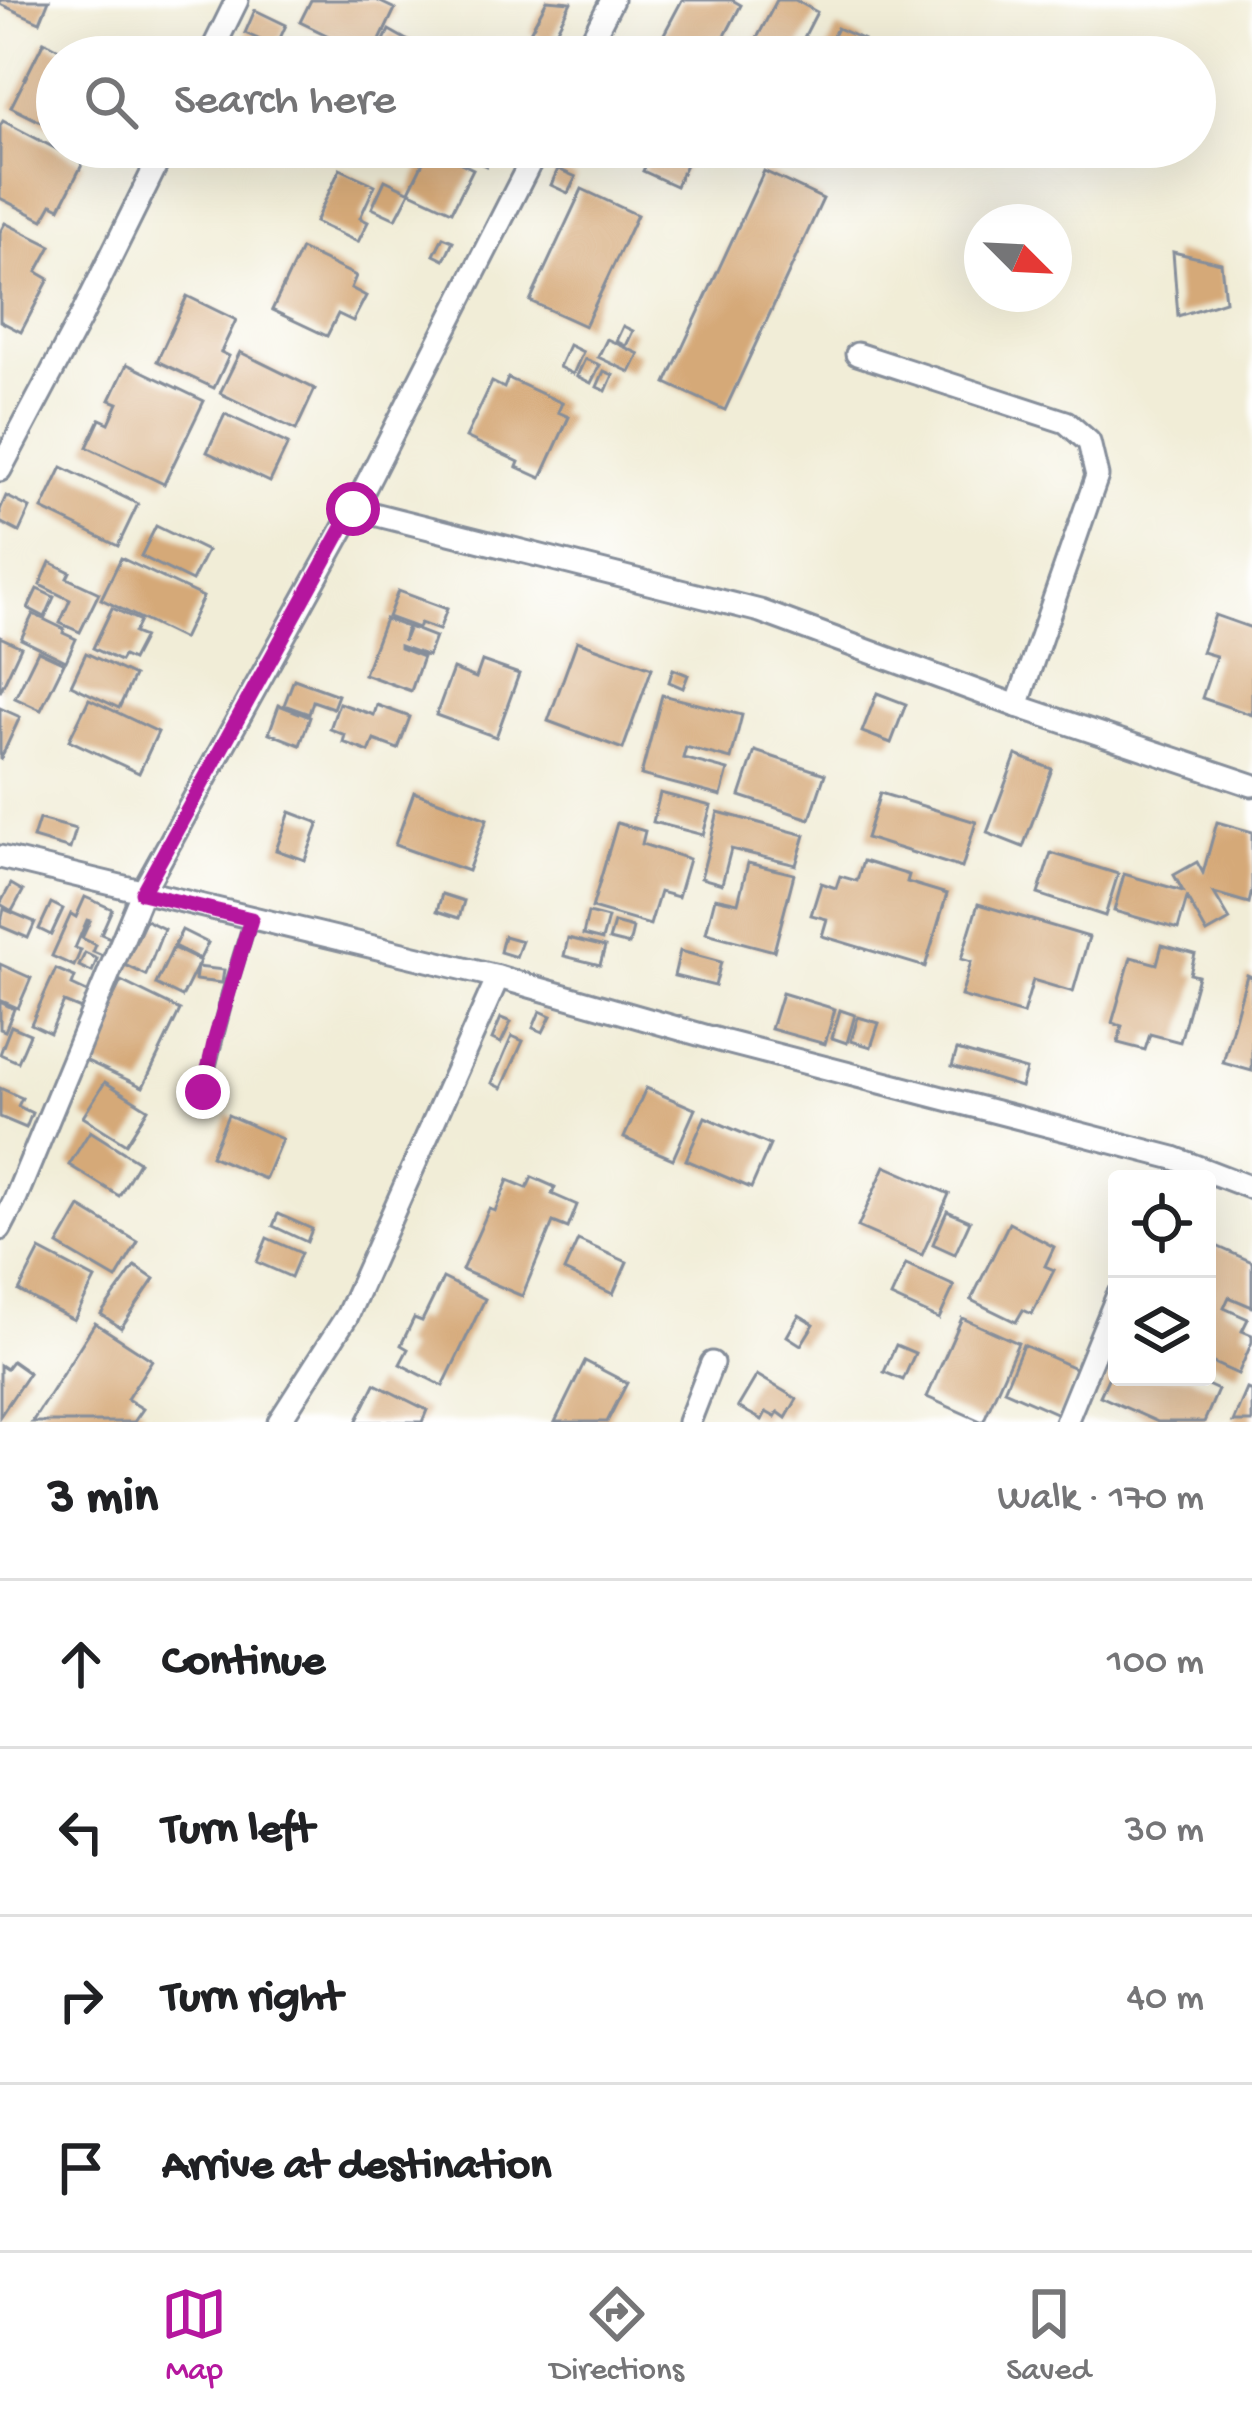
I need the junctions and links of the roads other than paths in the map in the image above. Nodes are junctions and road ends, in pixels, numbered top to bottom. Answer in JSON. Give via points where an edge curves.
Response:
{"nodes":[{"id":1,"x":237,"y":0,"type":"edge"},
{"id":2,"x":613,"y":0,"type":"edge"},
{"id":3,"x":219,"y":36,"type":"edge"},
{"id":4,"x":595,"y":36,"type":"edge"},
{"id":5,"x":155,"y":168,"type":"edge"},
{"id":6,"x":527,"y":168,"type":"edge"},
{"id":7,"x":857,"y":354,"type":"dead end"},
{"id":8,"x":0,"y":470,"type":"edge"},
{"id":9,"x":353,"y":509,"type":"junction"},
{"id":10,"x":1017,"y":706,"type":"junction"},
{"id":11,"x":1252,"y":785,"type":"edge"},
{"id":12,"x":0,"y":857,"type":"edge"},
{"id":13,"x":142,"y":893,"type":"junction"},
{"id":14,"x":251,"y":919,"type":"junction"},
{"id":15,"x":498,"y":977,"type":"junction"},
{"id":16,"x":203,"y":1092,"type":"dead end"},
{"id":17,"x":1170,"y":1168,"type":"edge"},
{"id":18,"x":1252,"y":1188,"type":"edge"},
{"id":19,"x":0,"y":1228,"type":"edge"},
{"id":20,"x":1108,"y":1319,"type":"edge"},
{"id":21,"x":712,"y":1363,"type":"dead end"},
{"id":22,"x":279,"y":1422,"type":"edge"},
{"id":23,"x":689,"y":1422,"type":"edge"},
{"id":24,"x":1066,"y":1422,"type":"edge"}],
"edges":[{"from":1,"to":3,"type":"street"},
{"from":2,"to":4,"type":"street"},
{"from":5,"to":8,"type":"street"},
{"from":6,"to":9,"type":"street"},
{"from":7,"to":10,"type":"street","via":[[1066,422],[1089,442],[1097,476]]},
{"from":9,"to":10,"type":"street","via":[[760,611]]},
{"from":9,"to":13,"type":"street"},
{"from":10,"to":11,"type":"street"},
{"from":12,"to":13,"type":"street"},
{"from":13,"to":14,"type":"street"},
{"from":13,"to":19,"type":"street"},
{"from":14,"to":15,"type":"street"},
{"from":14,"to":16,"type":"lane"},
{"from":15,"to":17,"type":"street"},
{"from":15,"to":22,"type":"street","via":[[347,1316]]},
{"from":17,"to":18,"type":"street"},
{"from":20,"to":24,"type":"street"},
{"from":21,"to":23,"type":"street"}]}
